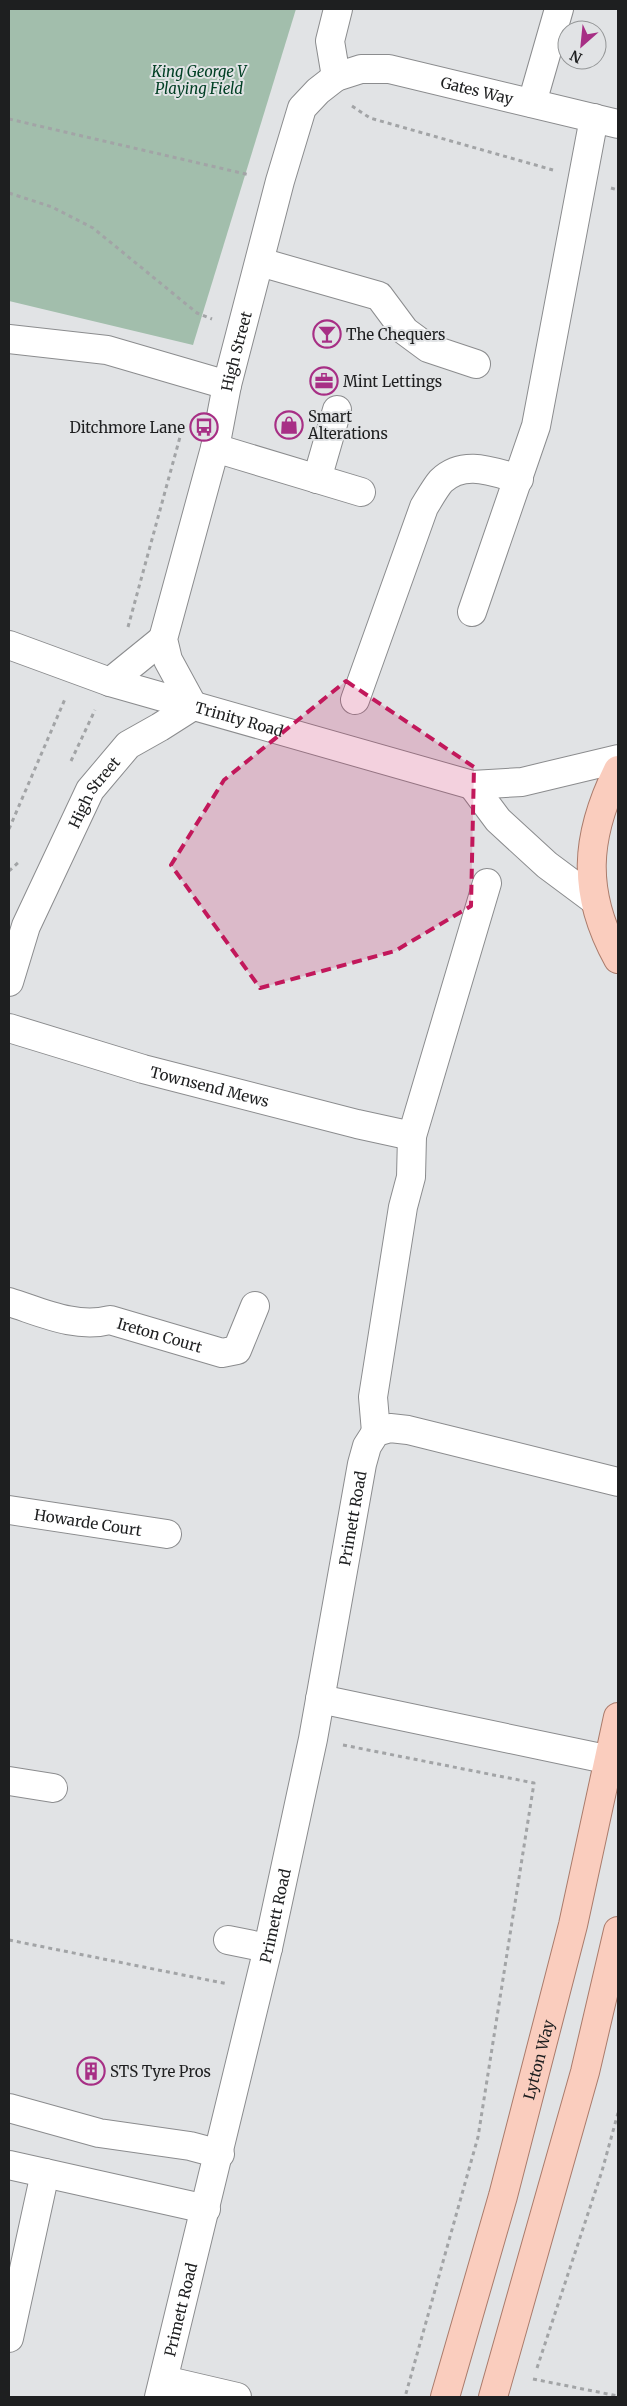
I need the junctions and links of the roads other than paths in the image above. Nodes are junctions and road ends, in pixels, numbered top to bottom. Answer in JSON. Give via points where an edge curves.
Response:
{"nodes":[{"id":1,"x":338,"y":9,"type":"edge"},
{"id":2,"x":558,"y":9,"type":"edge"},
{"id":3,"x":336,"y":77,"type":"junction"},
{"id":4,"x":532,"y":103,"type":"junction"},
{"id":5,"x":606,"y":121,"type":"edge"},
{"id":6,"x":260,"y":262,"type":"junction"},
{"id":7,"x":9,"y":339,"type":"edge"},
{"id":8,"x":476,"y":364,"type":"dead end"},
{"id":9,"x":227,"y":385,"type":"junction"},
{"id":10,"x":337,"y":410,"type":"dead end"},
{"id":11,"x":217,"y":438,"type":"junction"},
{"id":12,"x":317,"y":479,"type":"junction"},
{"id":13,"x":519,"y":479,"type":"junction"},
{"id":14,"x":361,"y":492,"type":"dead end"},
{"id":15,"x":472,"y":612,"type":"dead end"},
{"id":16,"x":163,"y":639,"type":"junction"},
{"id":17,"x":9,"y":645,"type":"edge"},
{"id":18,"x":110,"y":682,"type":"junction"},
{"id":19,"x":355,"y":700,"type":"dead end"},
{"id":20,"x":193,"y":706,"type":"junction"},
{"id":21,"x":618,"y":759,"type":"edge"},
{"id":22,"x":618,"y":770,"type":"edge"},
{"id":23,"x":472,"y":786,"type":"junction"},
{"id":24,"x":487,"y":883,"type":"dead end"},
{"id":25,"x":594,"y":900,"type":"junction"},
{"id":26,"x":17,"y":923,"type":"edge"},
{"id":27,"x":618,"y":959,"type":"edge"},
{"id":28,"x":9,"y":982,"type":"edge"},
{"id":29,"x":9,"y":1028,"type":"edge"},
{"id":30,"x":412,"y":1136,"type":"junction"},
{"id":31,"x":9,"y":1302,"type":"edge"},
{"id":32,"x":255,"y":1306,"type":"dead end"},
{"id":33,"x":376,"y":1432,"type":"junction"},
{"id":34,"x":618,"y":1482,"type":"edge"},
{"id":35,"x":9,"y":1510,"type":"edge"},
{"id":36,"x":167,"y":1534,"type":"dead end"},
{"id":37,"x":320,"y":1699,"type":"junction"},
{"id":38,"x":618,"y":1717,"type":"edge"},
{"id":39,"x":601,"y":1758,"type":"dead end"},
{"id":40,"x":9,"y":1781,"type":"edge"},
{"id":41,"x":52,"y":1788,"type":"dead end"},
{"id":42,"x":618,"y":1931,"type":"edge"},
{"id":43,"x":228,"y":1940,"type":"dead end"},
{"id":44,"x":268,"y":1948,"type":"junction"},
{"id":45,"x":9,"y":2108,"type":"edge"},
{"id":46,"x":220,"y":2154,"type":"junction"},
{"id":47,"x":9,"y":2165,"type":"edge"},
{"id":48,"x":45,"y":2173,"type":"junction"},
{"id":49,"x":206,"y":2209,"type":"junction"},
{"id":50,"x":9,"y":2338,"type":"edge"},
{"id":51,"x":162,"y":2389,"type":"edge"},
{"id":52,"x":237,"y":2397,"type":"edge"},
{"id":53,"x":445,"y":2397,"type":"edge"},
{"id":54,"x":493,"y":2397,"type":"edge"}],
"edges":[{"from":1,"to":3,"type":"street","via":[[330,41]]},
{"from":2,"to":4,"type":"street"},
{"from":3,"to":4,"type":"street","name":"Gates Way","via":[[361,69],[388,69]]},
{"from":3,"to":6,"type":"street","name":"High Street","via":[[302,108]]},
{"from":4,"to":5,"type":"street","name":"Gates Way"},
{"from":5,"to":13,"type":"street","via":[[536,426]]},
{"from":6,"to":8,"type":"street","via":[[379,296],[405,331],[428,348]]},
{"from":6,"to":9,"type":"street","name":"High Street"},
{"from":7,"to":9,"type":"street","via":[[107,350]]},
{"from":9,"to":11,"type":"street","name":"High Street"},
{"from":10,"to":12,"type":"street"},
{"from":11,"to":12,"type":"street"},
{"from":11,"to":16,"type":"street","name":"High Street"},
{"from":12,"to":14,"type":"street"},
{"from":13,"to":15,"type":"street"},
{"from":13,"to":19,"type":"street","via":[[477,468],[457,470],[442,481],[424,507]]},
{"from":16,"to":18,"type":"street"},
{"from":16,"to":20,"type":"street","via":[[168,660]]},
{"from":17,"to":18,"type":"street","name":"Trinity Road"},
{"from":18,"to":20,"type":"street","name":"Trinity Road"},
{"from":20,"to":23,"type":"street","name":"Trinity Road"},
{"from":20,"to":26,"type":"street","name":"High Street","via":[[128,745],[90,790]]},
{"from":21,"to":23,"type":"street","name":"Trinity Road","via":[[522,782]]},
{"from":22,"to":25,"type":"main road","via":[[607,792],[593,841]]},
{"from":23,"to":25,"type":"street","via":[[498,820],[547,865]]},
{"from":24,"to":30,"type":"street"},
{"from":25,"to":27,"type":"main road","via":[[604,934]]},
{"from":26,"to":28,"type":"street","name":"High Street"},
{"from":29,"to":30,"type":"street","name":"Townsend Mews","via":[[258,1100]]},
{"from":30,"to":33,"type":"street","via":[[411,1177],[403,1207],[373,1397]]},
{"from":31,"to":32,"type":"street","name":"Ireton Court","via":[[78,1323],[96,1324],[110,1320],[222,1352],[238,1350]]},
{"from":33,"to":34,"type":"street","via":[[390,1428],[408,1430]]},
{"from":33,"to":37,"type":"street","name":"Primett Road","via":[[367,1446],[362,1464]]},
{"from":35,"to":36,"type":"street","name":"Howarde Court"},
{"from":37,"to":39,"type":"street"},
{"from":37,"to":44,"type":"street","name":"Primett Road"},
{"from":38,"to":53,"type":"main road","name":"Lytton Way","via":[[573,1925]]},
{"from":40,"to":41,"type":"street"},
{"from":42,"to":54,"type":"main road","via":[[585,2072]]},
{"from":43,"to":44,"type":"street"},
{"from":44,"to":46,"type":"street","name":"Primett Road"},
{"from":45,"to":46,"type":"street","via":[[98,2133],[190,2146]]},
{"from":46,"to":49,"type":"street","name":"Primett Road"},
{"from":47,"to":48,"type":"street"},
{"from":48,"to":49,"type":"street"},
{"from":48,"to":50,"type":"street"},
{"from":49,"to":51,"type":"street","name":"Primett Road"},
{"from":51,"to":52,"type":"street"}]}
